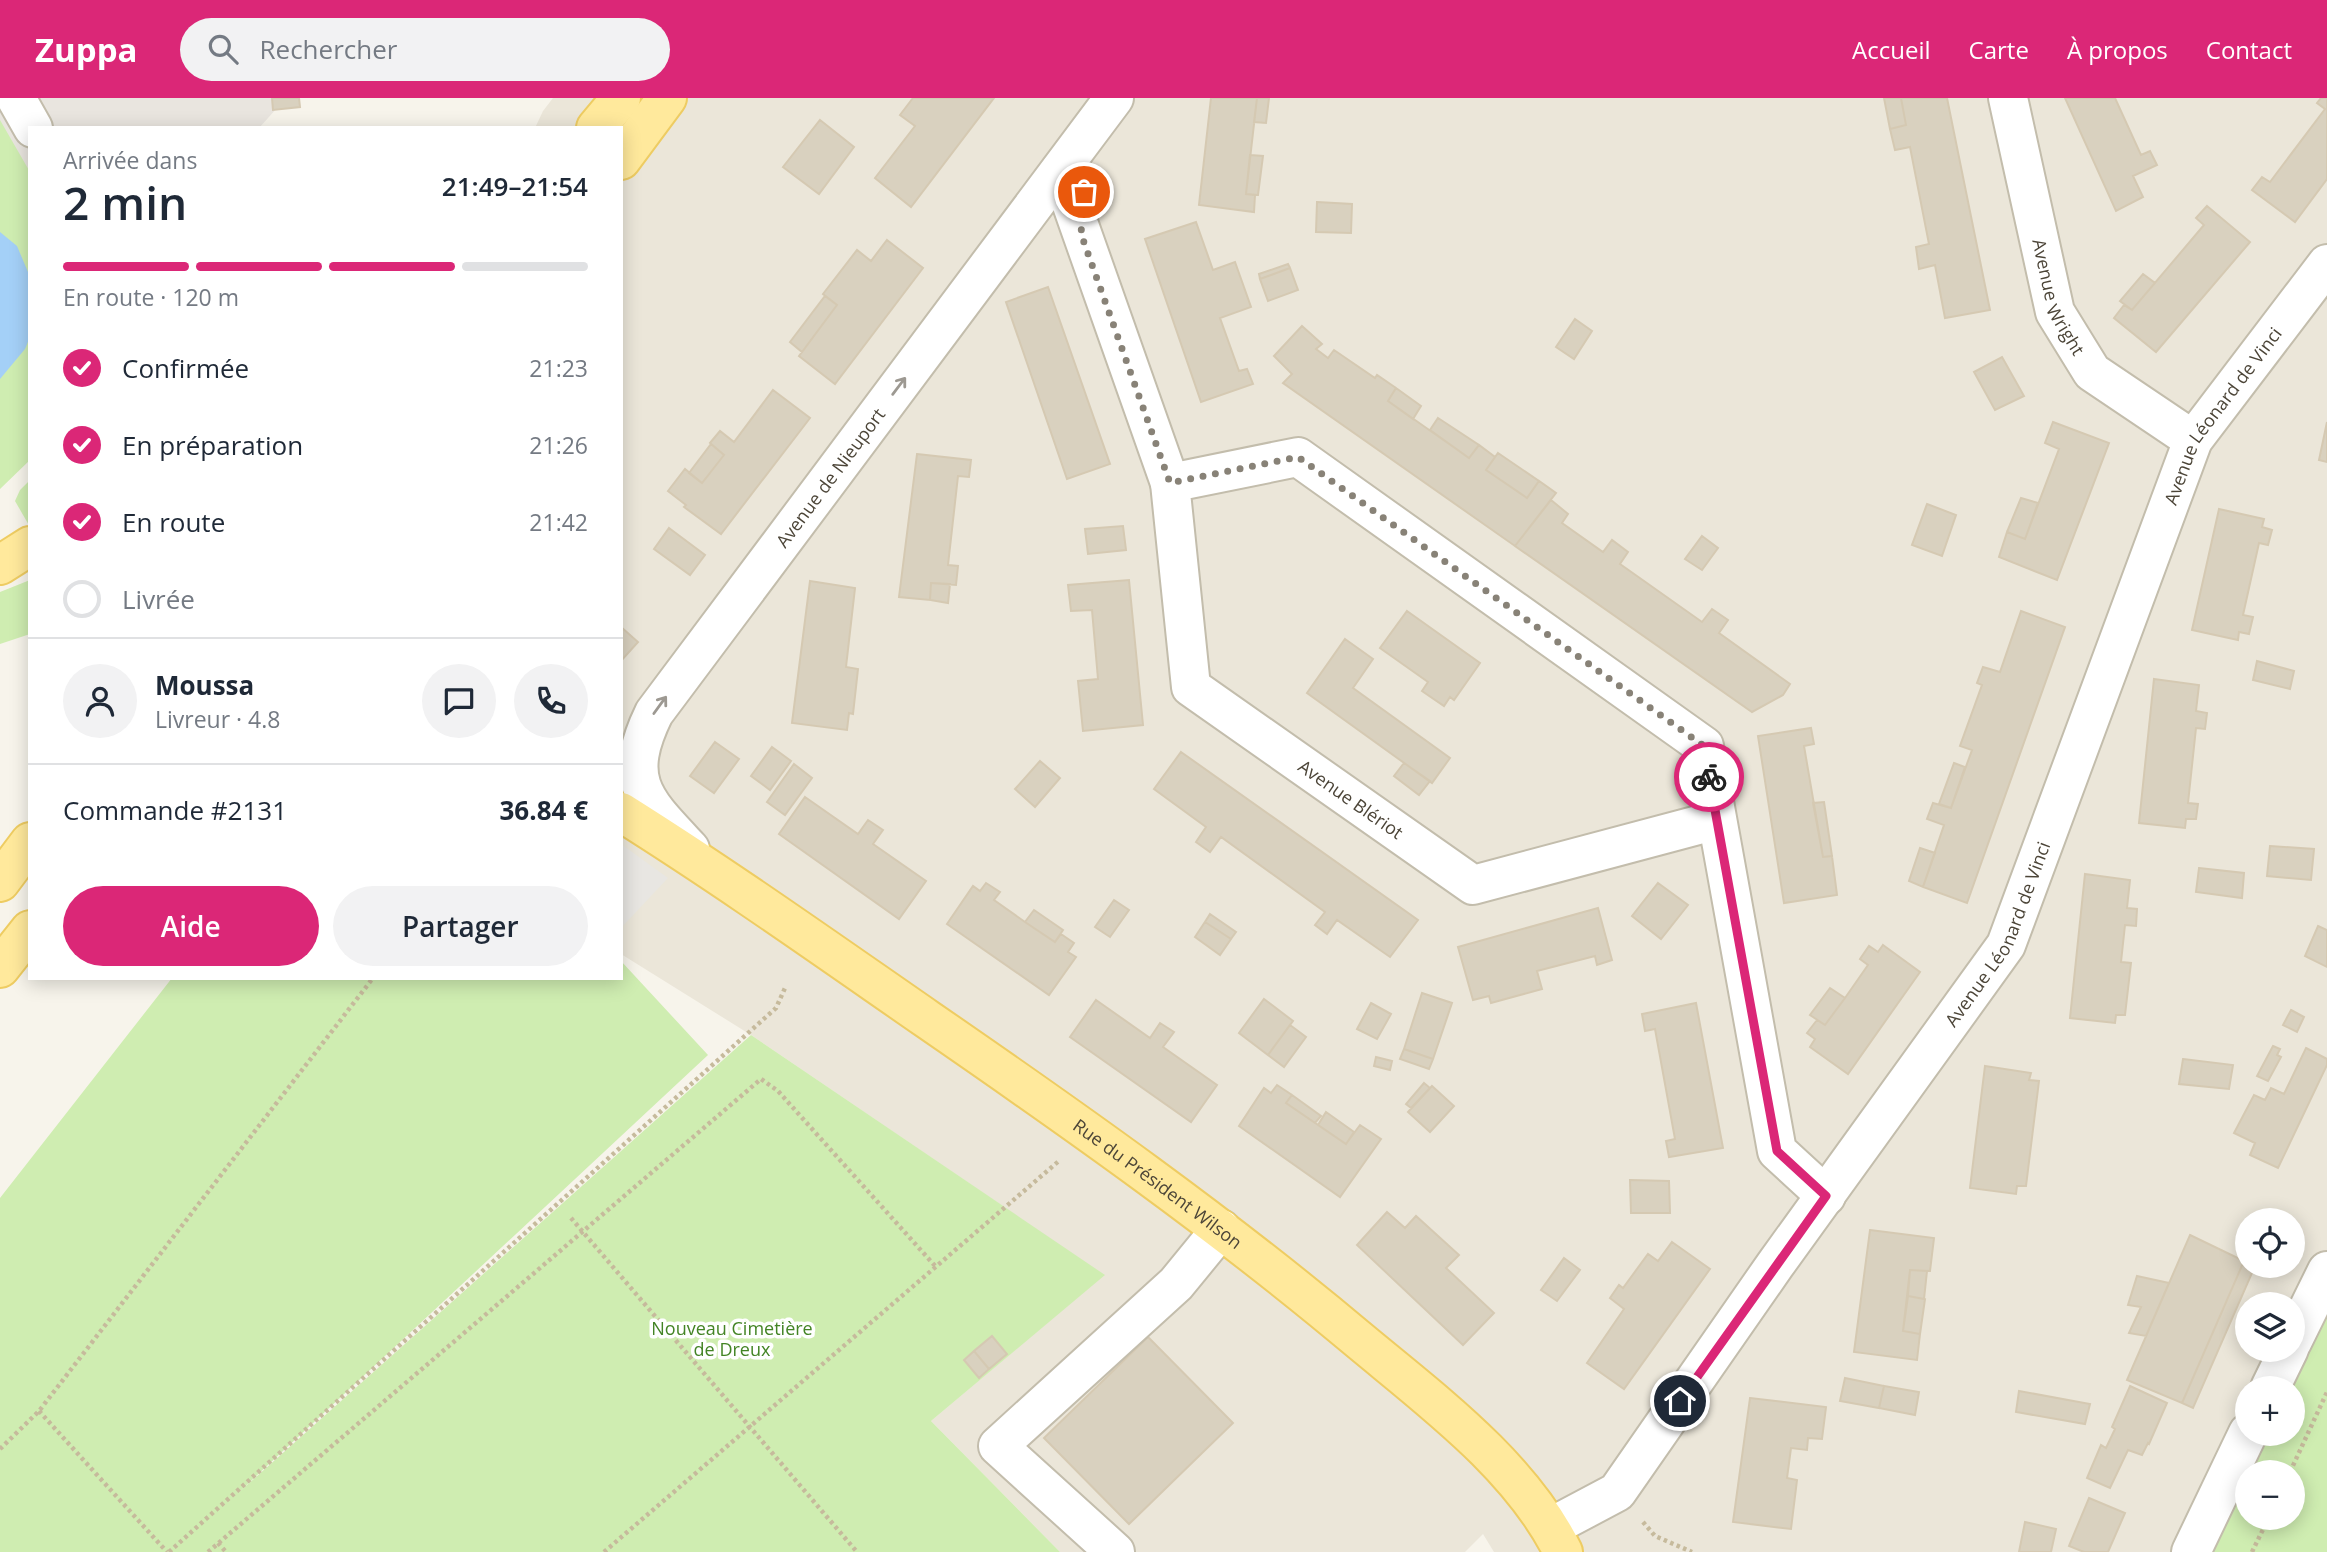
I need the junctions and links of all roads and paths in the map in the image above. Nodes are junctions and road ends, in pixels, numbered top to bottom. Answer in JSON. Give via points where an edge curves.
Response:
{"nodes":[{"id":1,"x":16,"y":98,"type":"edge"},
{"id":2,"x":621,"y":98,"type":"edge"},
{"id":3,"x":667,"y":98,"type":"edge"},
{"id":4,"x":1114,"y":98,"type":"edge"},
{"id":5,"x":1144,"y":98,"type":"edge"},
{"id":6,"x":2008,"y":98,"type":"edge"},
{"id":7,"x":32,"y":126,"type":"edge"},
{"id":8,"x":598,"y":126,"type":"edge"},
{"id":9,"x":623,"y":158,"type":"edge"},
{"id":10,"x":1060,"y":171,"type":"junction"},
{"id":11,"x":1081,"y":234,"type":"junction"},
{"id":12,"x":2327,"y":264,"type":"edge"},
{"id":13,"x":2193,"y":440,"type":"junction"},
{"id":14,"x":1170,"y":483,"type":"junction"},
{"id":15,"x":28,"y":548,"type":"edge"},
{"id":16,"x":0,"y":565,"type":"edge"},
{"id":17,"x":28,"y":568,"type":"edge"},
{"id":18,"x":0,"y":579,"type":"edge"},
{"id":19,"x":630,"y":745,"type":"edge"},
{"id":20,"x":623,"y":794,"type":"edge"},
{"id":21,"x":623,"y":813,"type":"edge"},
{"id":22,"x":1717,"y":820,"type":"junction"},
{"id":23,"x":28,"y":845,"type":"edge"},
{"id":24,"x":706,"y":866,"type":"junction"},
{"id":25,"x":0,"y":882,"type":"edge"},
{"id":26,"x":28,"y":933,"type":"edge"},
{"id":27,"x":28,"y":943,"type":"edge"},
{"id":28,"x":0,"y":968,"type":"edge"},
{"id":29,"x":0,"y":975,"type":"edge"},
{"id":30,"x":371,"y":980,"type":"edge"},
{"id":31,"x":785,"y":988,"type":"dead end"},
{"id":32,"x":1092,"y":1133,"type":"junction"},
{"id":33,"x":1826,"y":1196,"type":"junction"},
{"id":34,"x":571,"y":1218,"type":"dead end"},
{"id":35,"x":1221,"y":1229,"type":"junction"},
{"id":36,"x":583,"y":1233,"type":"junction"},
{"id":37,"x":936,"y":1268,"type":"junction"},
{"id":38,"x":2327,"y":1270,"type":"edge"},
{"id":39,"x":2305,"y":1315,"type":"edge"},
{"id":40,"x":2327,"y":1392,"type":"edge"},
{"id":41,"x":2324,"y":1404,"type":"edge"},
{"id":42,"x":39,"y":1411,"type":"junction"},
{"id":43,"x":749,"y":1427,"type":"junction"},
{"id":44,"x":2242,"y":1446,"type":"edge"},
{"id":45,"x":0,"y":1449,"type":"edge"},
{"id":46,"x":2296,"y":1460,"type":"edge"},
{"id":47,"x":1617,"y":1492,"type":"junction"},
{"id":48,"x":2263,"y":1530,"type":"edge"},
{"id":49,"x":1557,"y":1540,"type":"edge"},
{"id":50,"x":218,"y":1543,"type":"junction"},
{"id":51,"x":168,"y":1552,"type":"edge"},
{"id":52,"x":208,"y":1552,"type":"edge"},
{"id":53,"x":226,"y":1552,"type":"edge"},
{"id":54,"x":604,"y":1552,"type":"edge"},
{"id":55,"x":857,"y":1552,"type":"edge"},
{"id":56,"x":1115,"y":1552,"type":"edge"},
{"id":57,"x":1692,"y":1552,"type":"edge"},
{"id":58,"x":2191,"y":1552,"type":"edge"},
{"id":59,"x":2252,"y":1552,"type":"edge"}],
"edges":[{"from":1,"to":7,"type":"street"},
{"from":2,"to":8,"type":"main road"},
{"from":3,"to":9,"type":"main road"},
{"from":4,"to":10,"type":"street","name":"Avenue de Nieuport"},
{"from":5,"to":11,"type":"street","via":[[1085,179]]},
{"from":6,"to":13,"type":"street","name":"Avenue Wright","via":[[2055,312],[2092,372]]},
{"from":10,"to":11,"type":"street","name":"Avenue Blériot"},
{"from":19,"to":10,"type":"street","name":"Avenue de Nieuport","one_way":true,"via":[[643,737],[654,713]]},
{"from":11,"to":14,"type":"street","name":"Avenue Blériot"},
{"from":12,"to":13,"type":"street","name":"Avenue Léonard de Vinci"},
{"from":13,"to":33,"type":"street","name":"Avenue Léonard de Vinci","via":[[2006,945]]},
{"from":14,"to":22,"type":"street","via":[[1298,457],[1704,746]]},
{"from":14,"to":22,"type":"street","name":"Avenue Blériot","via":[[1191,687],[1473,885]]},
{"from":15,"to":16,"type":"main road"},
{"from":17,"to":18,"type":"main road"},
{"from":19,"to":24,"type":"street","name":"Avenue de Nieuport","via":[[648,803]]},
{"from":20,"to":24,"type":"main road"},
{"from":21,"to":24,"type":"main road"},
{"from":22,"to":33,"type":"street","via":[[1777,1151]]},
{"from":23,"to":25,"type":"main road"},
{"from":24,"to":32,"type":"main road","name":"Rue du Président Wilson"},
{"from":26,"to":28,"type":"main road"},
{"from":27,"to":29,"type":"main road"},
{"from":30,"to":42,"type":"path"},
{"from":31,"to":51,"type":"path","via":[[776,1008]]},
{"from":32,"to":35,"type":"main road","name":"Rue du Président Wilson"},
{"from":32,"to":37,"type":"path"},
{"from":33,"to":47,"type":"street","name":"Avenue Léonard de Vinci"},
{"from":34,"to":36,"type":"path"},
{"from":35,"to":49,"type":"main road","name":"Rue du Président Wilson","via":[[1433,1401],[1502,1465]]},
{"from":35,"to":56,"type":"street","via":[[1176,1284],[998,1446]]},
{"from":36,"to":37,"type":"path","via":[[761,1079],[778,1091]]},
{"from":36,"to":43,"type":"path"},
{"from":36,"to":50,"type":"path"},
{"from":37,"to":43,"type":"path"},
{"from":38,"to":39,"type":"street"},
{"from":40,"to":41,"type":"path"},
{"from":41,"to":46,"type":"path"},
{"from":42,"to":45,"type":"path"},
{"from":42,"to":51,"type":"path"},
{"from":43,"to":54,"type":"path"},
{"from":43,"to":55,"type":"path"},
{"from":44,"to":58,"type":"street"},
{"from":47,"to":49,"type":"street","name":"Avenue Léonard de Vinci"},
{"from":47,"to":57,"type":"path","via":[[1656,1536]]},
{"from":48,"to":59,"type":"path"},
{"from":50,"to":52,"type":"path"},
{"from":50,"to":53,"type":"path"}]}
